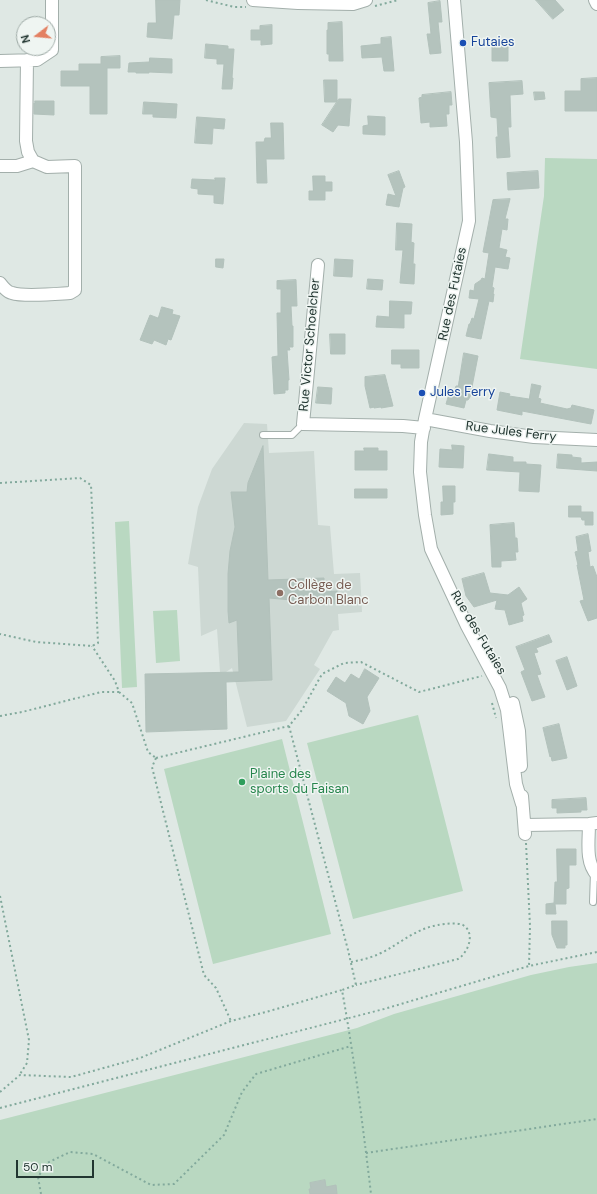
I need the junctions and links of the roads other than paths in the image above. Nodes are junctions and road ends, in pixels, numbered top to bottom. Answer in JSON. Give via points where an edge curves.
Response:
{"nodes":[{"id":1,"x":52,"y":0,"type":"edge"},
{"id":2,"x":253,"y":0,"type":"edge"},
{"id":3,"x":366,"y":0,"type":"edge"},
{"id":4,"x":454,"y":0,"type":"edge"},
{"id":5,"x":595,"y":0,"type":"edge"},
{"id":6,"x":597,"y":4,"type":"edge"},
{"id":7,"x":27,"y":60,"type":"junction"},
{"id":8,"x":0,"y":61,"type":"edge"},
{"id":9,"x":33,"y":161,"type":"junction"},
{"id":10,"x":0,"y":166,"type":"edge"},
{"id":11,"x":318,"y":265,"type":"dead end"},
{"id":12,"x":0,"y":283,"type":"edge"},
{"id":13,"x":303,"y":424,"type":"junction"},
{"id":14,"x":424,"y":424,"type":"junction"},
{"id":15,"x":263,"y":435,"type":"dead end"},
{"id":16,"x":597,"y":440,"type":"edge"},
{"id":17,"x":447,"y":582,"type":"junction"},
{"id":18,"x":522,"y":804,"type":"junction"},
{"id":19,"x":593,"y":824,"type":"edge"},
{"id":20,"x":595,"y":873,"type":"edge"},
{"id":21,"x":593,"y":902,"type":"dead end"}],
"edges":[{"from":1,"to":7,"type":"street","via":[[52,50],[37,60]]},
{"from":2,"to":3,"type":"street","via":[[353,4]]},
{"from":4,"to":14,"type":"street","name":"Rue des Futaies","via":[[466,142],[469,221]]},
{"from":5,"to":6,"type":"street"},
{"from":7,"to":8,"type":"street"},
{"from":7,"to":9,"type":"street","via":[[26,141]]},
{"from":9,"to":10,"type":"street","via":[[16,166]]},
{"from":9,"to":12,"type":"street","via":[[47,166],[75,166],[74,290],[70,294],[25,295],[11,293]]},
{"from":11,"to":13,"type":"street","name":"Rue Victor Schoelcher"},
{"from":13,"to":14,"type":"street","name":"Rue Victor Schoelcher"},
{"from":13,"to":15,"type":"lane","via":[[292,435]]},
{"from":14,"to":16,"type":"street","name":"Rue Jules Ferry","via":[[534,437]]},
{"from":14,"to":17,"type":"street","name":"Rue des Futaies","via":[[420,472],[425,515],[431,550]]},
{"from":17,"to":18,"type":"street","name":"Rue des Futaies","via":[[500,688],[507,710],[516,784]]},
{"from":17,"to":18,"type":"street","name":"Rue des Futaies","via":[[481,635],[507,683],[519,731]]},
{"from":18,"to":19,"type":"street","name":"Rue des Futaies","via":[[525,830]]},
{"from":19,"to":20,"type":"street","via":[[590,862]]},
{"from":20,"to":21,"type":"lane"}]}
